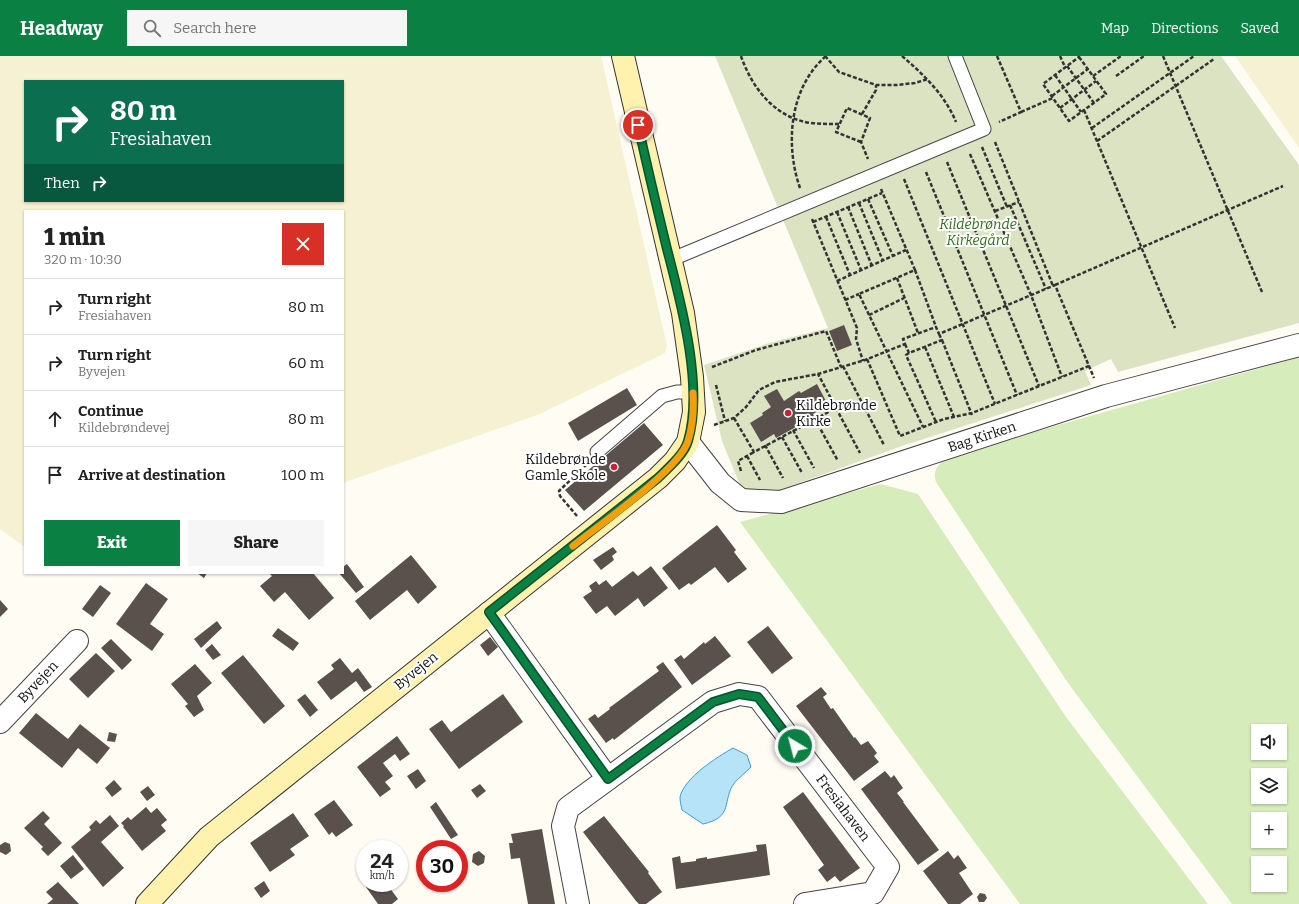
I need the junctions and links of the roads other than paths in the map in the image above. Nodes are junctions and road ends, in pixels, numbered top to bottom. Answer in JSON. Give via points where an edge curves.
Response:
{"nodes":[{"id":1,"x":622,"y":56,"type":"edge"},
{"id":2,"x":956,"y":56,"type":"edge"},
{"id":3,"x":670,"y":260,"type":"junction"},
{"id":4,"x":1299,"y":345,"type":"edge"},
{"id":5,"x":693,"y":392,"type":"junction"},
{"id":6,"x":688,"y":440,"type":"junction"},
{"id":7,"x":597,"y":452,"type":"road end"},
{"id":8,"x":489,"y":612,"type":"junction"},
{"id":9,"x":77,"y":641,"type":"dead end"},
{"id":10,"x":0,"y":722,"type":"edge"},
{"id":11,"x":608,"y":779,"type":"junction"},
{"id":12,"x":147,"y":904,"type":"edge"},
{"id":13,"x":578,"y":904,"type":"edge"},
{"id":14,"x":805,"y":904,"type":"edge"}],
"edges":[{"from":1,"to":3,"type":"street"},
{"from":2,"to":3,"type":"lane","via":[[983,129]]},
{"from":3,"to":5,"type":"street","via":[[683,313]]},
{"from":4,"to":6,"type":"street","name":"Bag Kirken","via":[[1102,397],[781,502],[741,500],[720,483]]},
{"from":5,"to":6,"type":"street","via":[[694,412]]},
{"from":5,"to":7,"type":"lane","via":[[677,392],[662,396]]},
{"from":6,"to":8,"type":"street","name":"Byvejen","via":[[675,461],[658,478]]},
{"from":8,"to":11,"type":"street"},
{"from":8,"to":12,"type":"street","name":"Byvejen","via":[[209,837]]},
{"from":9,"to":10,"type":"street","name":"Byvejen"},
{"from":11,"to":13,"type":"street","name":"Fresiahaven","via":[[568,808],[563,826]]},
{"from":11,"to":14,"type":"street","name":"Fresiahaven","via":[[713,702],[739,694],[758,697],[888,867],[873,893]]}]}
